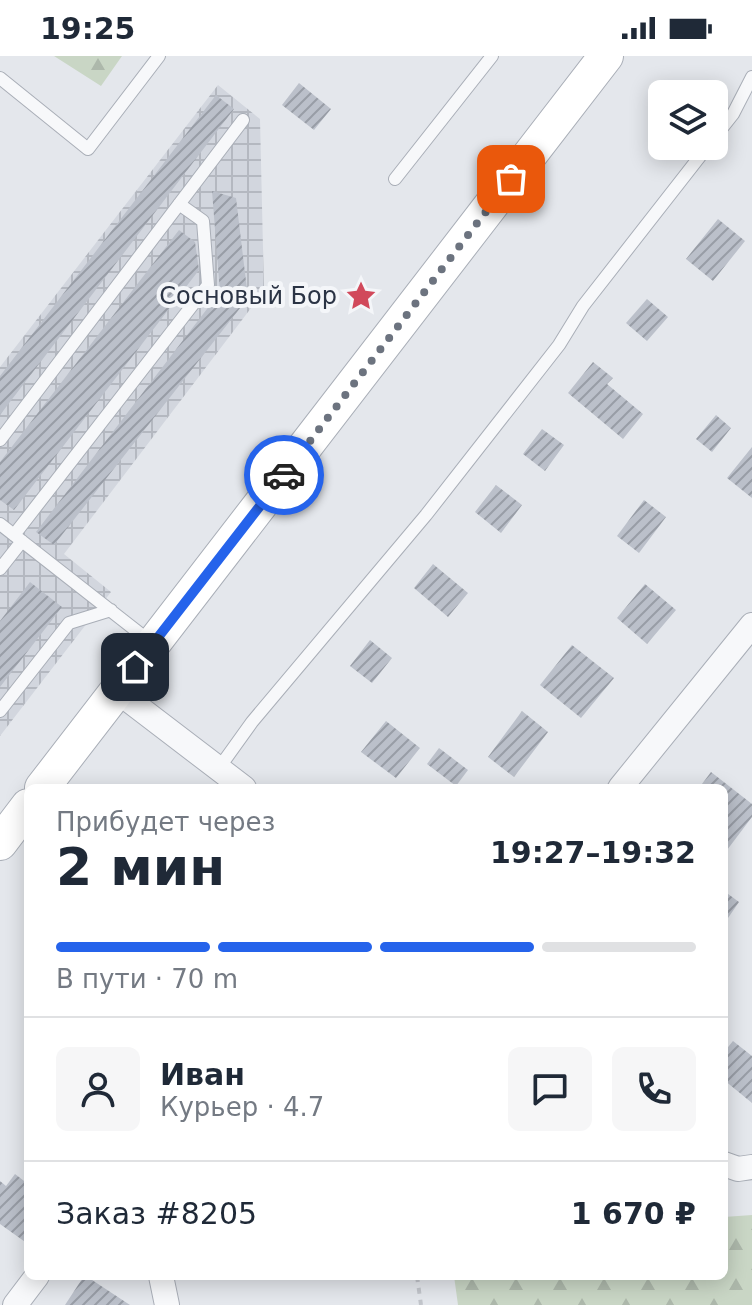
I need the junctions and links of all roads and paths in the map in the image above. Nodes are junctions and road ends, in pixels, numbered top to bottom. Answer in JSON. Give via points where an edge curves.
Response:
{"nodes":[{"id":1,"x":159,"y":56,"type":"edge"},
{"id":2,"x":492,"y":56,"type":"edge"},
{"id":3,"x":606,"y":56,"type":"edge"},
{"id":4,"x":752,"y":77,"type":"edge"},
{"id":5,"x":0,"y":78,"type":"edge"},
{"id":6,"x":243,"y":120,"type":"dead end"},
{"id":7,"x":728,"y":120,"type":"edge"},
{"id":8,"x":697,"y":160,"type":"edge"},
{"id":9,"x":395,"y":179,"type":"dead end"},
{"id":10,"x":179,"y":204,"type":"junction"},
{"id":11,"x":0,"y":440,"type":"edge"},
{"id":12,"x":0,"y":524,"type":"edge"},
{"id":13,"x":18,"y":538,"type":"junction"},
{"id":14,"x":0,"y":569,"type":"edge"},
{"id":15,"x":111,"y":610,"type":"junction"},
{"id":16,"x":752,"y":625,"type":"edge"},
{"id":17,"x":153,"y":644,"type":"junction"},
{"id":18,"x":117,"y":691,"type":"junction"},
{"id":19,"x":0,"y":711,"type":"edge"},
{"id":20,"x":219,"y":768,"type":"junction"},
{"id":21,"x":45,"y":784,"type":"edge"},
{"id":22,"x":239,"y":784,"type":"edge"},
{"id":23,"x":623,"y":784,"type":"edge"},
{"id":24,"x":24,"y":811,"type":"edge"},
{"id":25,"x":0,"y":843,"type":"edge"},
{"id":26,"x":728,"y":1165,"type":"edge"},
{"id":27,"x":752,"y":1167,"type":"edge"},
{"id":28,"x":34,"y":1280,"type":"edge"},
{"id":29,"x":162,"y":1280,"type":"edge"},
{"id":30,"x":418,"y":1280,"type":"edge"},
{"id":31,"x":15,"y":1305,"type":"edge"},
{"id":32,"x":167,"y":1305,"type":"edge"},
{"id":33,"x":421,"y":1305,"type":"edge"}],
"edges":[{"from":1,"to":5,"type":"lane","via":[[88,149]]},
{"from":2,"to":9,"type":"lane"},
{"from":3,"to":17,"type":"main road"},
{"from":4,"to":7,"type":"lane"},
{"from":6,"to":10,"type":"lane"},
{"from":8,"to":20,"type":"lane","via":[[436,503]]},
{"from":10,"to":11,"type":"lane"},
{"from":10,"to":13,"type":"lane","via":[[203,221],[208,285]]},
{"from":12,"to":13,"type":"lane"},
{"from":13,"to":14,"type":"lane"},
{"from":13,"to":15,"type":"lane"},
{"from":15,"to":17,"type":"lane"},
{"from":15,"to":19,"type":"lane","via":[[69,623]]},
{"from":16,"to":23,"type":"street"},
{"from":17,"to":18,"type":"main road"},
{"from":18,"to":20,"type":"street"},
{"from":18,"to":21,"type":"main road"},
{"from":20,"to":22,"type":"street"},
{"from":24,"to":25,"type":"main road"},
{"from":26,"to":27,"type":"street"},
{"from":28,"to":31,"type":"street"},
{"from":29,"to":32,"type":"street"},
{"from":30,"to":33,"type":"path"}]}
